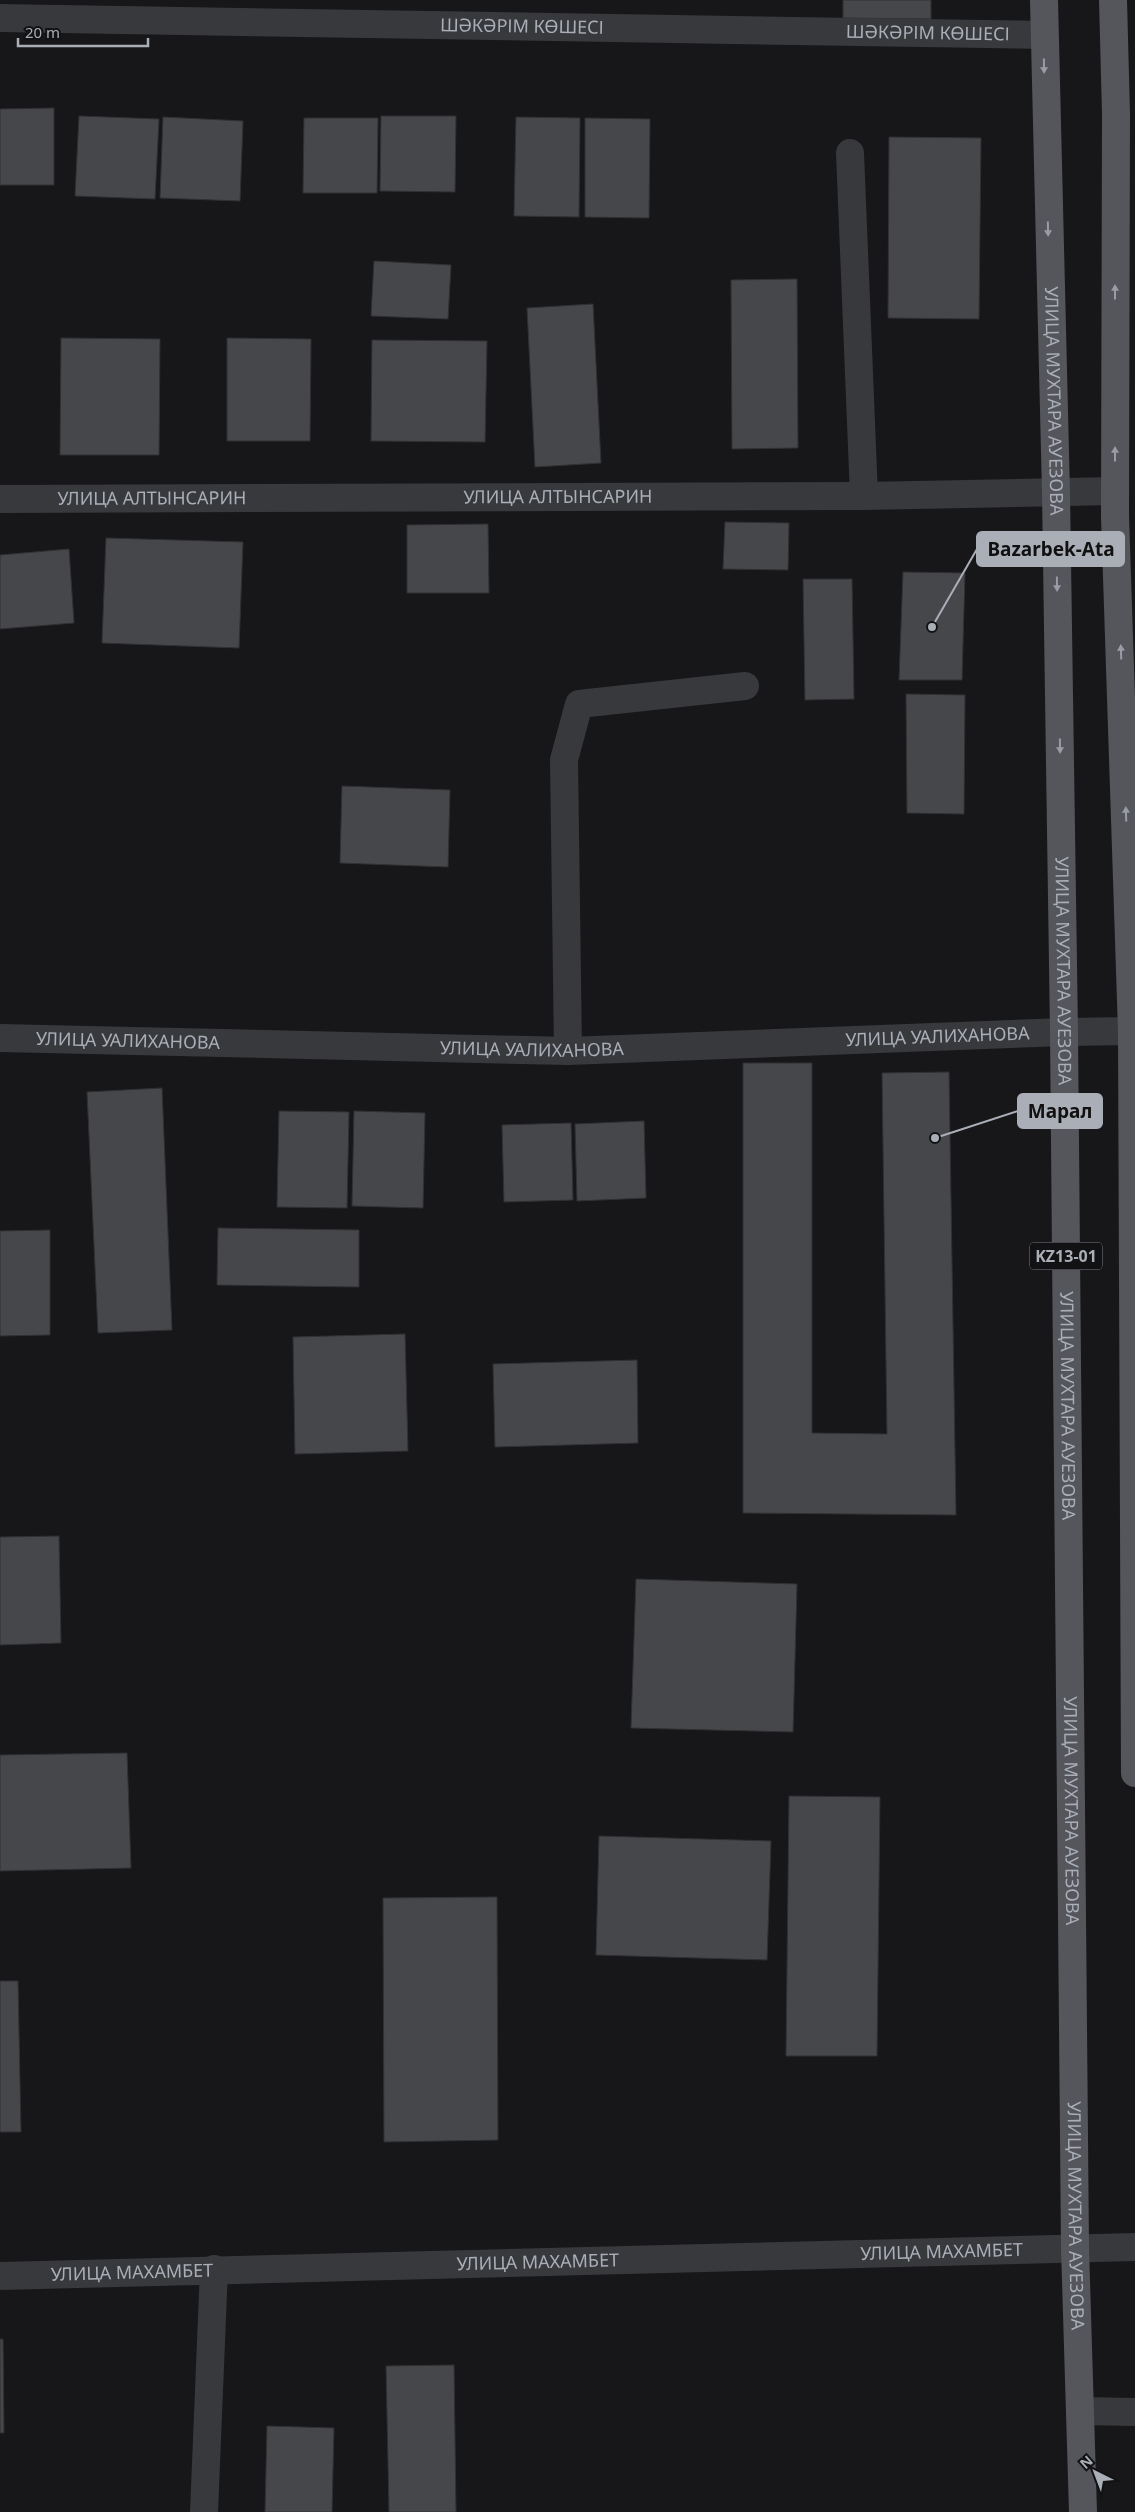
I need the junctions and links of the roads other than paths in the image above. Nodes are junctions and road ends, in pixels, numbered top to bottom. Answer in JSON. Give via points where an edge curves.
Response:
{"nodes":[{"id":1,"x":1044,"y":0,"type":"edge"},
{"id":2,"x":1113,"y":0,"type":"edge"},
{"id":3,"x":0,"y":18,"type":"edge"},
{"id":4,"x":1044,"y":35,"type":"junction"},
{"id":5,"x":850,"y":153,"type":"dead end"},
{"id":6,"x":1115,"y":491,"type":"junction"},
{"id":7,"x":1056,"y":493,"type":"junction"},
{"id":8,"x":864,"y":496,"type":"junction"},
{"id":9,"x":0,"y":499,"type":"edge"},
{"id":10,"x":745,"y":686,"type":"dead end"},
{"id":11,"x":1064,"y":1032,"type":"junction"},
{"id":12,"x":1132,"y":1032,"type":"junction"},
{"id":13,"x":0,"y":1038,"type":"edge"},
{"id":14,"x":568,"y":1051,"type":"junction"},
{"id":15,"x":1135,"y":1773,"type":"edge"},
{"id":16,"x":1135,"y":2247,"type":"edge"},
{"id":17,"x":1075,"y":2248,"type":"junction"},
{"id":18,"x":214,"y":2269,"type":"junction"},
{"id":19,"x":0,"y":2276,"type":"edge"},
{"id":20,"x":1080,"y":2411,"type":"junction"},
{"id":21,"x":1135,"y":2412,"type":"edge"},
{"id":22,"x":204,"y":2512,"type":"edge"},
{"id":23,"x":1083,"y":2512,"type":"edge"}],
"edges":[{"from":1,"to":4,"type":"main road","name":"УЛИЦА МУХТАРА АУЕЗОВА","number":"KZ13-01"},
{"from":6,"to":2,"type":"main road","one_way":true,"via":[[1116,114]]},
{"from":3,"to":4,"type":"street","name":"ШӘКӘРІМ КӨШЕСІ"},
{"from":4,"to":7,"type":"main road","name":"УЛИЦА МУХТАРА АУЕЗОВА","number":"KZ13-01","one_way":true},
{"from":5,"to":8,"type":"street"},
{"from":6,"to":7,"type":"street","name":"УЛИЦА АЛТЫНСАРИН"},
{"from":12,"to":6,"type":"main road","one_way":true},
{"from":7,"to":8,"type":"street","name":"УЛИЦА АЛТЫНСАРИН"},
{"from":7,"to":11,"type":"main road","name":"УЛИЦА МУХТАРА АУЕЗОВА","number":"KZ13-01","one_way":true},
{"from":8,"to":9,"type":"street","name":"УЛИЦА АЛТЫНСАРИН"},
{"from":10,"to":14,"type":"street","via":[[579,704],[564,760]]},
{"from":11,"to":12,"type":"street","name":"УЛИЦА УАЛИХАНОВА"},
{"from":11,"to":14,"type":"street","name":"УЛИЦА УАЛИХАНОВА"},
{"from":11,"to":17,"type":"main road","name":"УЛИЦА МУХТАРА АУЕЗОВА","number":"KZ13-01"},
{"from":12,"to":15,"type":"main road"},
{"from":13,"to":14,"type":"street","name":"УЛИЦА УАЛИХАНОВА"},
{"from":16,"to":17,"type":"street","name":"УЛИЦА МАХАМБЕТ"},
{"from":17,"to":18,"type":"street","name":"УЛИЦА МАХАМБЕТ"},
{"from":17,"to":20,"type":"main road","name":"УЛИЦА МУХТАРА АУЕЗОВА","number":"KZ13-01"},
{"from":18,"to":19,"type":"street","name":"УЛИЦА МАХАМБЕТ"},
{"from":18,"to":22,"type":"street"},
{"from":20,"to":21,"type":"street"},
{"from":20,"to":23,"type":"main road","name":"УЛИЦА МУХТАРА АУЕЗОВА","number":"KZ13-01"}]}
